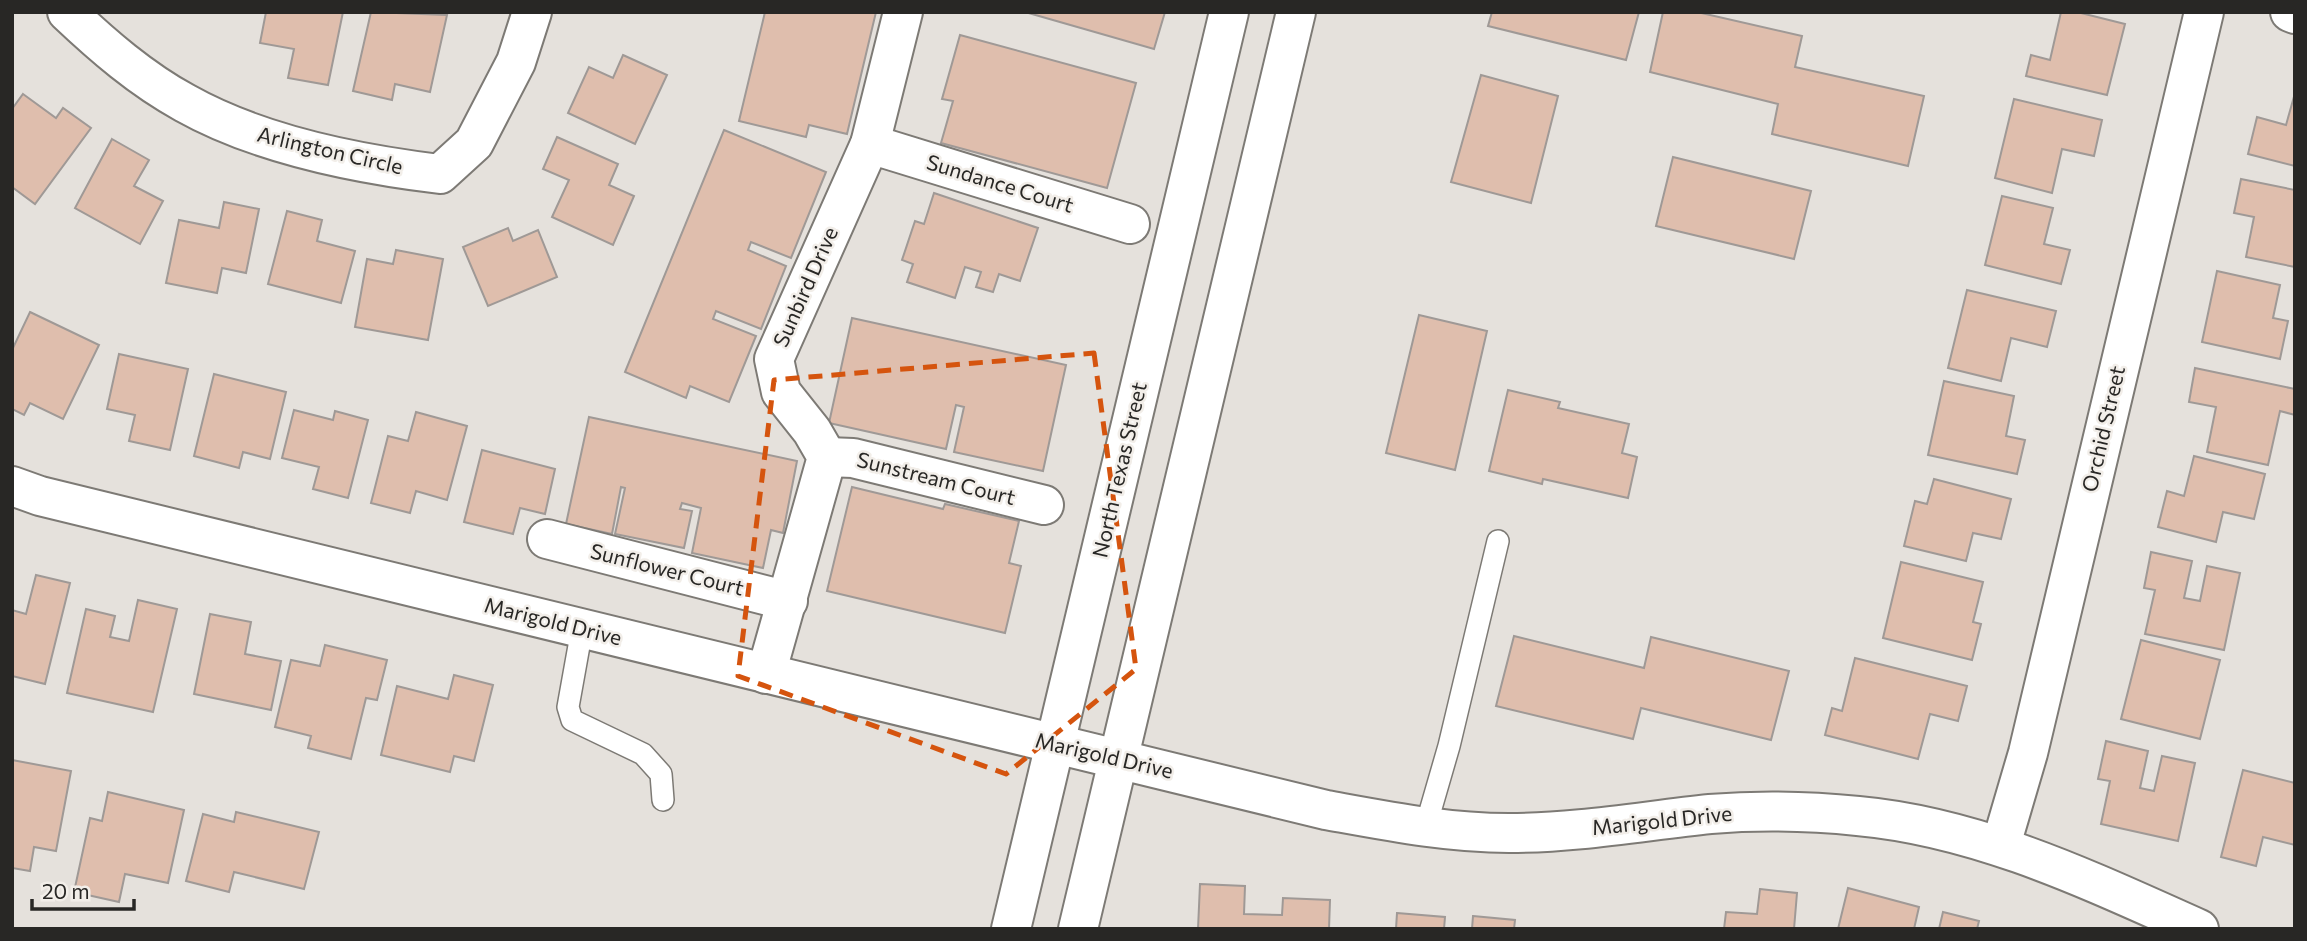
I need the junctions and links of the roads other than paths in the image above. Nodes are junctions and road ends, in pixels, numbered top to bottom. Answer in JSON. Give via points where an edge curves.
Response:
{"nodes":[{"id":1,"x":67,"y":12,"type":"edge"},
{"id":2,"x":532,"y":12,"type":"edge"},
{"id":3,"x":903,"y":12,"type":"edge"},
{"id":4,"x":1230,"y":12,"type":"edge"},
{"id":5,"x":1296,"y":12,"type":"edge"},
{"id":6,"x":2204,"y":12,"type":"edge"},
{"id":7,"x":870,"y":144,"type":"junction"},
{"id":8,"x":1130,"y":224,"type":"dead end"},
{"id":9,"x":827,"y":457,"type":"junction"},
{"id":10,"x":12,"y":486,"type":"edge"},
{"id":11,"x":1044,"y":505,"type":"dead end"},
{"id":12,"x":547,"y":539,"type":"dead end"},
{"id":13,"x":1497,"y":541,"type":"dead end"},
{"id":14,"x":788,"y":601,"type":"junction"},
{"id":15,"x":582,"y":629,"type":"junction"},
{"id":16,"x":766,"y":674,"type":"junction"},
{"id":17,"x":1055,"y":744,"type":"junction"},
{"id":18,"x":1118,"y":759,"type":"junction"},
{"id":19,"x":663,"y":800,"type":"dead end"},
{"id":20,"x":1425,"y":829,"type":"junction"},
{"id":21,"x":2001,"y":845,"type":"junction"},
{"id":22,"x":1011,"y":929,"type":"edge"},
{"id":23,"x":1077,"y":929,"type":"edge"},
{"id":24,"x":2199,"y":929,"type":"edge"}],
"edges":[{"from":1,"to":2,"type":"street","name":"Arlington Circle","via":[[111,54],[185,104],[257,135],[391,168],[440,174],[474,143],[516,62]]},
{"from":3,"to":7,"type":"street","name":"Sunbird Drive"},
{"from":4,"to":17,"type":"street","name":"North Texas Street"},
{"from":5,"to":18,"type":"street"},
{"from":6,"to":21,"type":"street","name":"Orchid Street","via":[[2028,753]]},
{"from":7,"to":8,"type":"street","name":"Sundance Court"},
{"from":7,"to":9,"type":"street","name":"Sunbird Drive","via":[[774,359],[781,392]]},
{"from":9,"to":11,"type":"street","name":"Sunstream Court","via":[[853,458]]},
{"from":9,"to":14,"type":"street"},
{"from":10,"to":15,"type":"street","name":"Marigold Drive"},
{"from":12,"to":14,"type":"street","name":"Sunflower Court"},
{"from":13,"to":20,"type":"lane"},
{"from":14,"to":16,"type":"street"},
{"from":15,"to":16,"type":"street","name":"Marigold Drive"},
{"from":15,"to":19,"type":"lane","via":[[568,707],[572,720],[643,754],[661,774]]},
{"from":16,"to":17,"type":"street","name":"Marigold Drive"},
{"from":17,"to":18,"type":"street","name":"Marigold Drive"},
{"from":17,"to":22,"type":"street","name":"North Texas Street"},
{"from":18,"to":20,"type":"street","name":"Marigold Drive"},
{"from":18,"to":23,"type":"street"},
{"from":20,"to":21,"type":"street","name":"Marigold Drive","via":[[1510,833],[1713,814],[1786,813],[1860,816]]},
{"from":21,"to":24,"type":"street","name":"Marigold Drive"}]}
